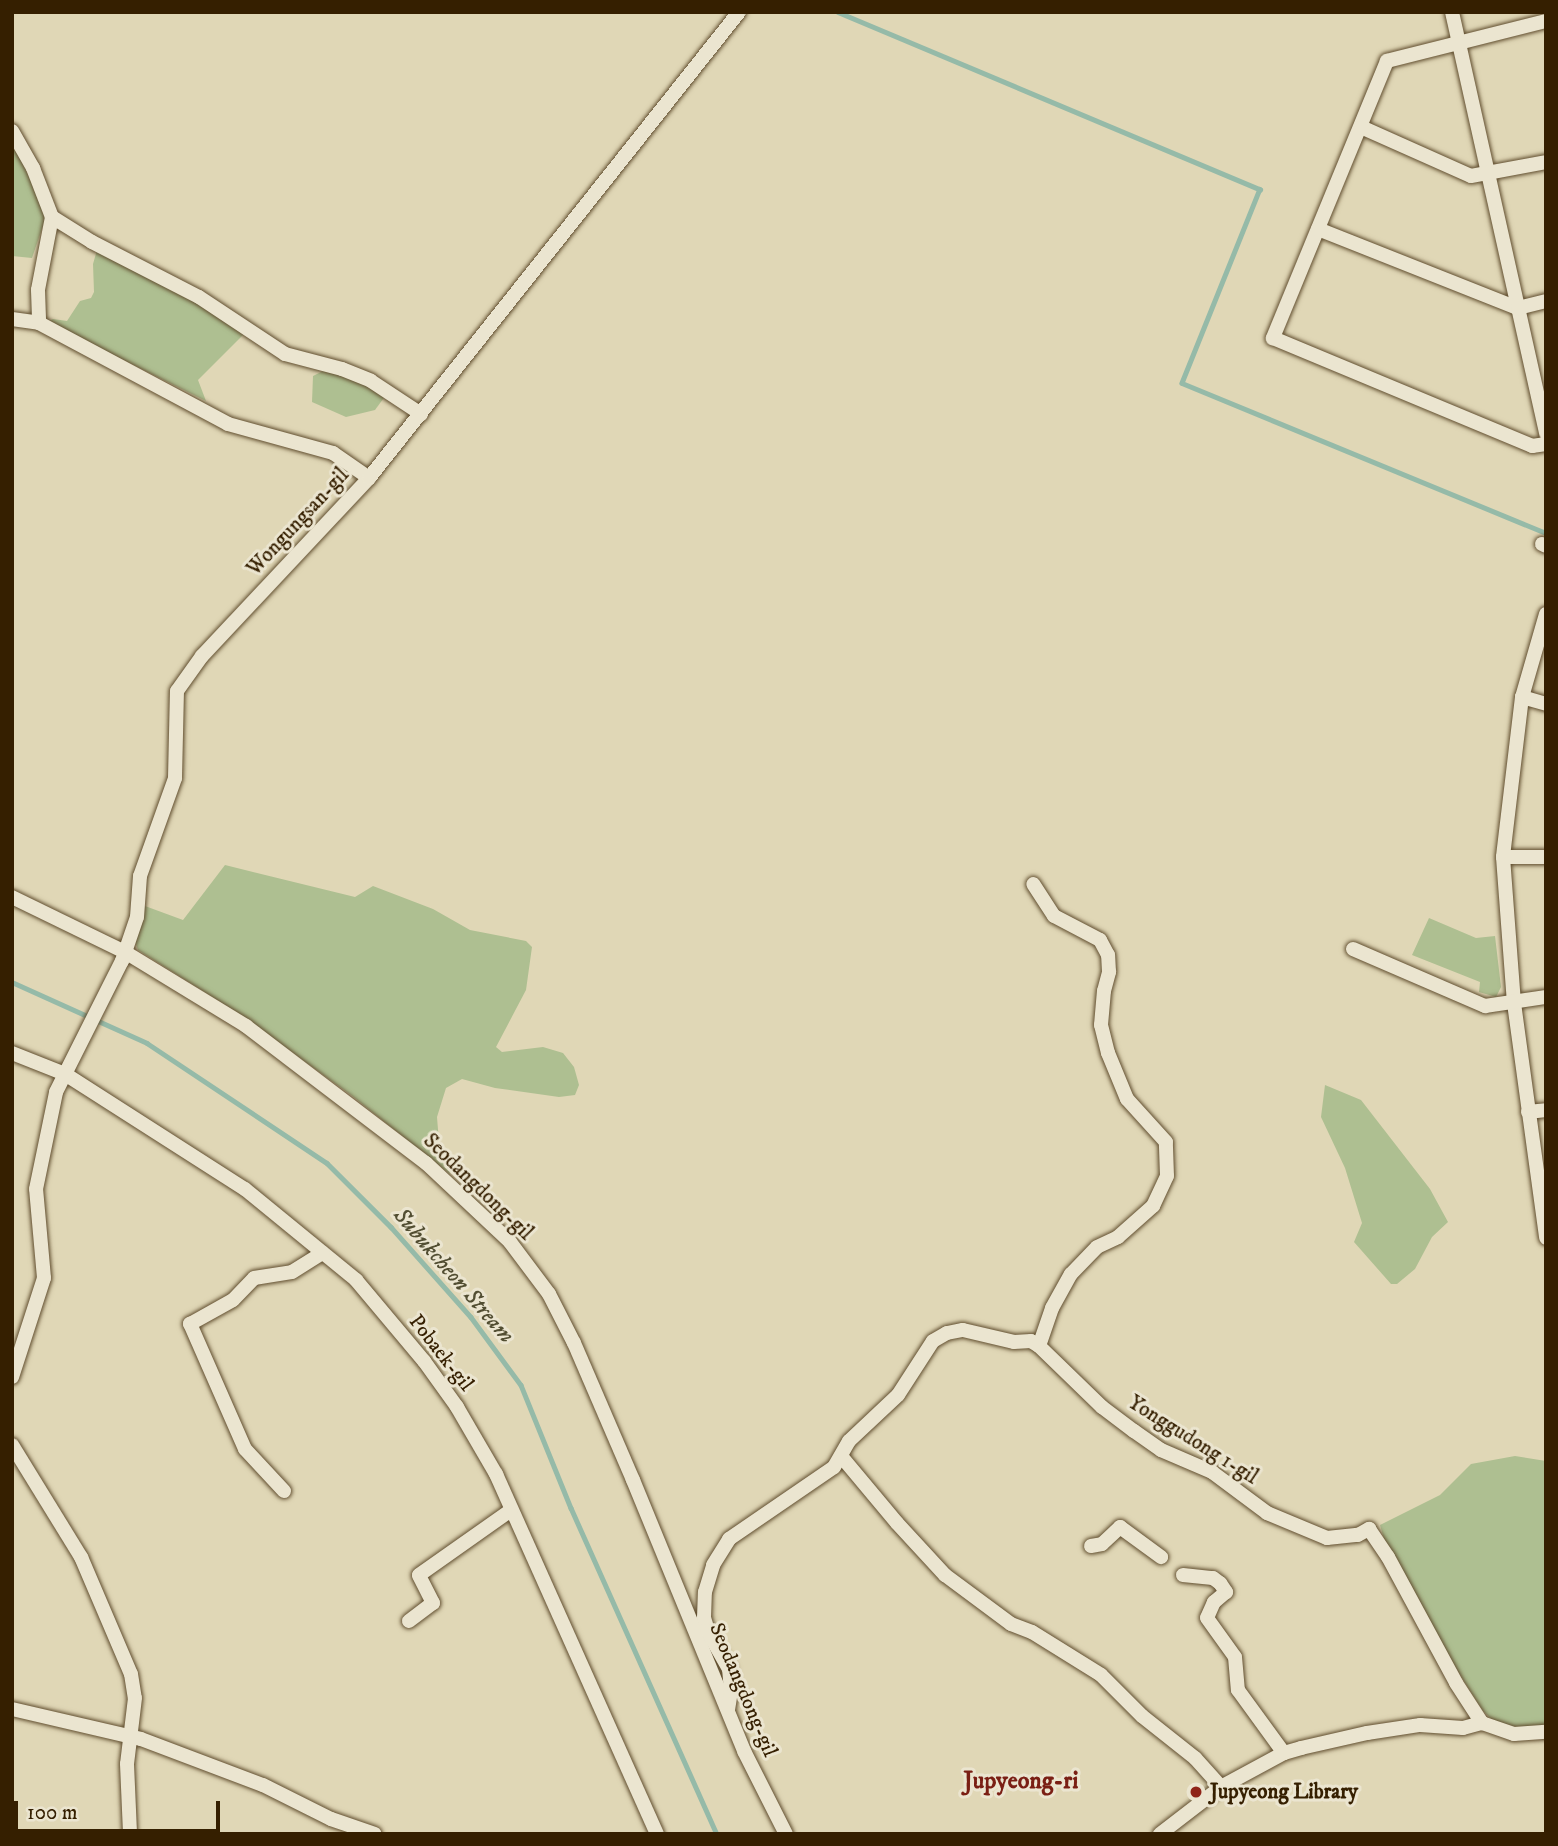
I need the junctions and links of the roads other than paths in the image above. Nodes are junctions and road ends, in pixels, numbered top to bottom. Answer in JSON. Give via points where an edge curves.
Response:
{"nodes":[{"id":1,"x":739,"y":12,"type":"edge"},
{"id":2,"x":1452,"y":12,"type":"edge"},
{"id":3,"x":1546,"y":21,"type":"edge"},
{"id":4,"x":1459,"y":42,"type":"junction"},
{"id":5,"x":1361,"y":127,"type":"junction"},
{"id":6,"x":12,"y":131,"type":"edge"},
{"id":7,"x":1546,"y":162,"type":"edge"},
{"id":8,"x":1488,"y":175,"type":"junction"},
{"id":9,"x":52,"y":217,"type":"junction"},
{"id":10,"x":1318,"y":229,"type":"junction"},
{"id":11,"x":1546,"y":301,"type":"edge"},
{"id":12,"x":1518,"y":308,"type":"junction"},
{"id":13,"x":12,"y":319,"type":"edge"},
{"id":14,"x":39,"y":323,"type":"junction"},
{"id":15,"x":421,"y":414,"type":"junction"},
{"id":16,"x":1546,"y":434,"type":"edge"},
{"id":17,"x":1546,"y":444,"type":"edge"},
{"id":18,"x":369,"y":478,"type":"junction"},
{"id":19,"x":1546,"y":614,"type":"edge"},
{"id":20,"x":1522,"y":697,"type":"junction"},
{"id":21,"x":1546,"y":704,"type":"edge"},
{"id":22,"x":1503,"y":857,"type":"junction"},
{"id":23,"x":1546,"y":857,"type":"edge"},
{"id":24,"x":1033,"y":884,"type":"dead end"},
{"id":25,"x":12,"y":897,"type":"edge"},
{"id":26,"x":1353,"y":949,"type":"dead end"},
{"id":27,"x":124,"y":956,"type":"junction"},
{"id":28,"x":1546,"y":997,"type":"edge"},
{"id":29,"x":1514,"y":1003,"type":"junction"},
{"id":30,"x":12,"y":1053,"type":"edge"},
{"id":31,"x":67,"y":1069,"type":"junction"},
{"id":32,"x":1546,"y":1110,"type":"edge"},
{"id":33,"x":1528,"y":1112,"type":"junction"},
{"id":34,"x":1545,"y":1222,"type":"edge"},
{"id":35,"x":1546,"y":1238,"type":"edge"},
{"id":36,"x":323,"y":1253,"type":"junction"},
{"id":37,"x":1039,"y":1346,"type":"junction"},
{"id":38,"x":12,"y":1377,"type":"edge"},
{"id":39,"x":12,"y":1445,"type":"edge"},
{"id":40,"x":841,"y":1455,"type":"junction"},
{"id":41,"x":284,"y":1491,"type":"dead end"},
{"id":42,"x":511,"y":1510,"type":"junction"},
{"id":43,"x":1091,"y":1546,"type":"dead end"},
{"id":44,"x":1161,"y":1557,"type":"dead end"},
{"id":45,"x":1183,"y":1576,"type":"dead end"},
{"id":46,"x":409,"y":1621,"type":"dead end"},
{"id":47,"x":12,"y":1709,"type":"edge"},
{"id":48,"x":728,"y":1710,"type":"junction"},
{"id":49,"x":1482,"y":1723,"type":"junction"},
{"id":50,"x":1546,"y":1732,"type":"edge"},
{"id":51,"x":131,"y":1736,"type":"junction"},
{"id":52,"x":1284,"y":1753,"type":"junction"},
{"id":53,"x":1221,"y":1787,"type":"junction"},
{"id":54,"x":780,"y":1832,"type":"edge"},
{"id":55,"x":130,"y":1834,"type":"edge"},
{"id":56,"x":375,"y":1834,"type":"edge"},
{"id":57,"x":657,"y":1834,"type":"edge"},
{"id":58,"x":1160,"y":1834,"type":"edge"}],
"edges":[{"from":1,"to":15,"type":"street"},
{"from":2,"to":4,"type":"street"},
{"from":3,"to":4,"type":"street"},
{"from":4,"to":5,"type":"street","via":[[1387,61]]},
{"from":4,"to":8,"type":"street"},
{"from":5,"to":8,"type":"street","via":[[1471,176]]},
{"from":5,"to":10,"type":"street"},
{"from":6,"to":9,"type":"street"},
{"from":7,"to":8,"type":"street"},
{"from":8,"to":12,"type":"street"},
{"from":9,"to":14,"type":"street","via":[[38,290]]},
{"from":9,"to":15,"type":"street","via":[[199,297],[285,354],[342,369]]},
{"from":10,"to":12,"type":"street"},
{"from":10,"to":17,"type":"street","via":[[1273,338],[1532,446]]},
{"from":11,"to":12,"type":"street"},
{"from":12,"to":16,"type":"street"},
{"from":13,"to":14,"type":"street","name":"Wongungsan-gil"},
{"from":14,"to":18,"type":"street","name":"Wongungsan-gil","via":[[218,420],[248,432],[322,448]]},
{"from":15,"to":18,"type":"street"},
{"from":18,"to":27,"type":"street","name":"Wongungsan-gil","via":[[202,656],[177,691],[175,778],[140,876],[136,917]]},
{"from":19,"to":20,"type":"street"},
{"from":20,"to":21,"type":"street"},
{"from":20,"to":22,"type":"street"},
{"from":22,"to":23,"type":"street"},
{"from":22,"to":29,"type":"street"},
{"from":24,"to":37,"type":"street","via":[[1054,916],[1100,940],[1108,955],[1101,1025],[1108,1053],[1127,1099],[1166,1142],[1169,1166],[1153,1206],[1118,1237],[1097,1247],[1071,1274],[1052,1308]]},
{"from":25,"to":27,"type":"street","name":"Seodangdong-gil"},
{"from":26,"to":29,"type":"street","via":[[1485,1006]]},
{"from":27,"to":31,"type":"street","name":"Wongungsan-gil"},
{"from":27,"to":48,"type":"street","name":"Seodangdong-gil","via":[[246,1026],[318,1079],[426,1163],[510,1242],[549,1294],[573,1343]]},
{"from":28,"to":29,"type":"street"},
{"from":29,"to":33,"type":"street"},
{"from":30,"to":31,"type":"street","name":"Pobaek-gil"},
{"from":31,"to":36,"type":"street","name":"Pobaek-gil","via":[[245,1189]]},
{"from":31,"to":38,"type":"street","name":"Wongungsan-gil","via":[[56,1092],[36,1189],[44,1278]]},
{"from":32,"to":33,"type":"street"},
{"from":33,"to":34,"type":"street"},
{"from":34,"to":35,"type":"street"},
{"from":36,"to":41,"type":"street","via":[[292,1272],[254,1278],[233,1300],[190,1324],[245,1450]]},
{"from":36,"to":42,"type":"street","name":"Pobaek-gil","via":[[356,1280],[451,1398],[496,1474]]},
{"from":37,"to":40,"type":"street","via":[[983,1332],[947,1332],[933,1341],[898,1395],[849,1441]]},
{"from":37,"to":49,"type":"street","name":"Yonggudong 1-gil","via":[[1102,1408],[1134,1432],[1161,1450],[1212,1472],[1267,1513],[1327,1538],[1358,1535],[1369,1529]]},
{"from":39,"to":51,"type":"street","via":[[81,1557],[121,1648],[135,1687]]},
{"from":40,"to":48,"type":"street","via":[[821,1477],[729,1539],[713,1565],[704,1618],[729,1669]]},
{"from":40,"to":53,"type":"street","via":[[945,1575],[1011,1624],[1101,1675]]},
{"from":42,"to":46,"type":"street","via":[[419,1575],[433,1603]]},
{"from":42,"to":57,"type":"street","name":"Pobaek-gil"},
{"from":43,"to":44,"type":"street","via":[[1102,1544],[1120,1527]]},
{"from":45,"to":52,"type":"street","via":[[1213,1578],[1226,1592],[1214,1602],[1207,1618],[1235,1657],[1238,1689]]},
{"from":47,"to":51,"type":"street"},
{"from":48,"to":54,"type":"street","name":"Seodangdong-gil"},
{"from":49,"to":50,"type":"street","via":[[1514,1734]]},
{"from":49,"to":52,"type":"street","via":[[1463,1728],[1394,1727]]},
{"from":51,"to":55,"type":"street","via":[[127,1764]]},
{"from":51,"to":56,"type":"street","via":[[206,1762]]},
{"from":52,"to":53,"type":"street"},
{"from":53,"to":58,"type":"street"}]}
